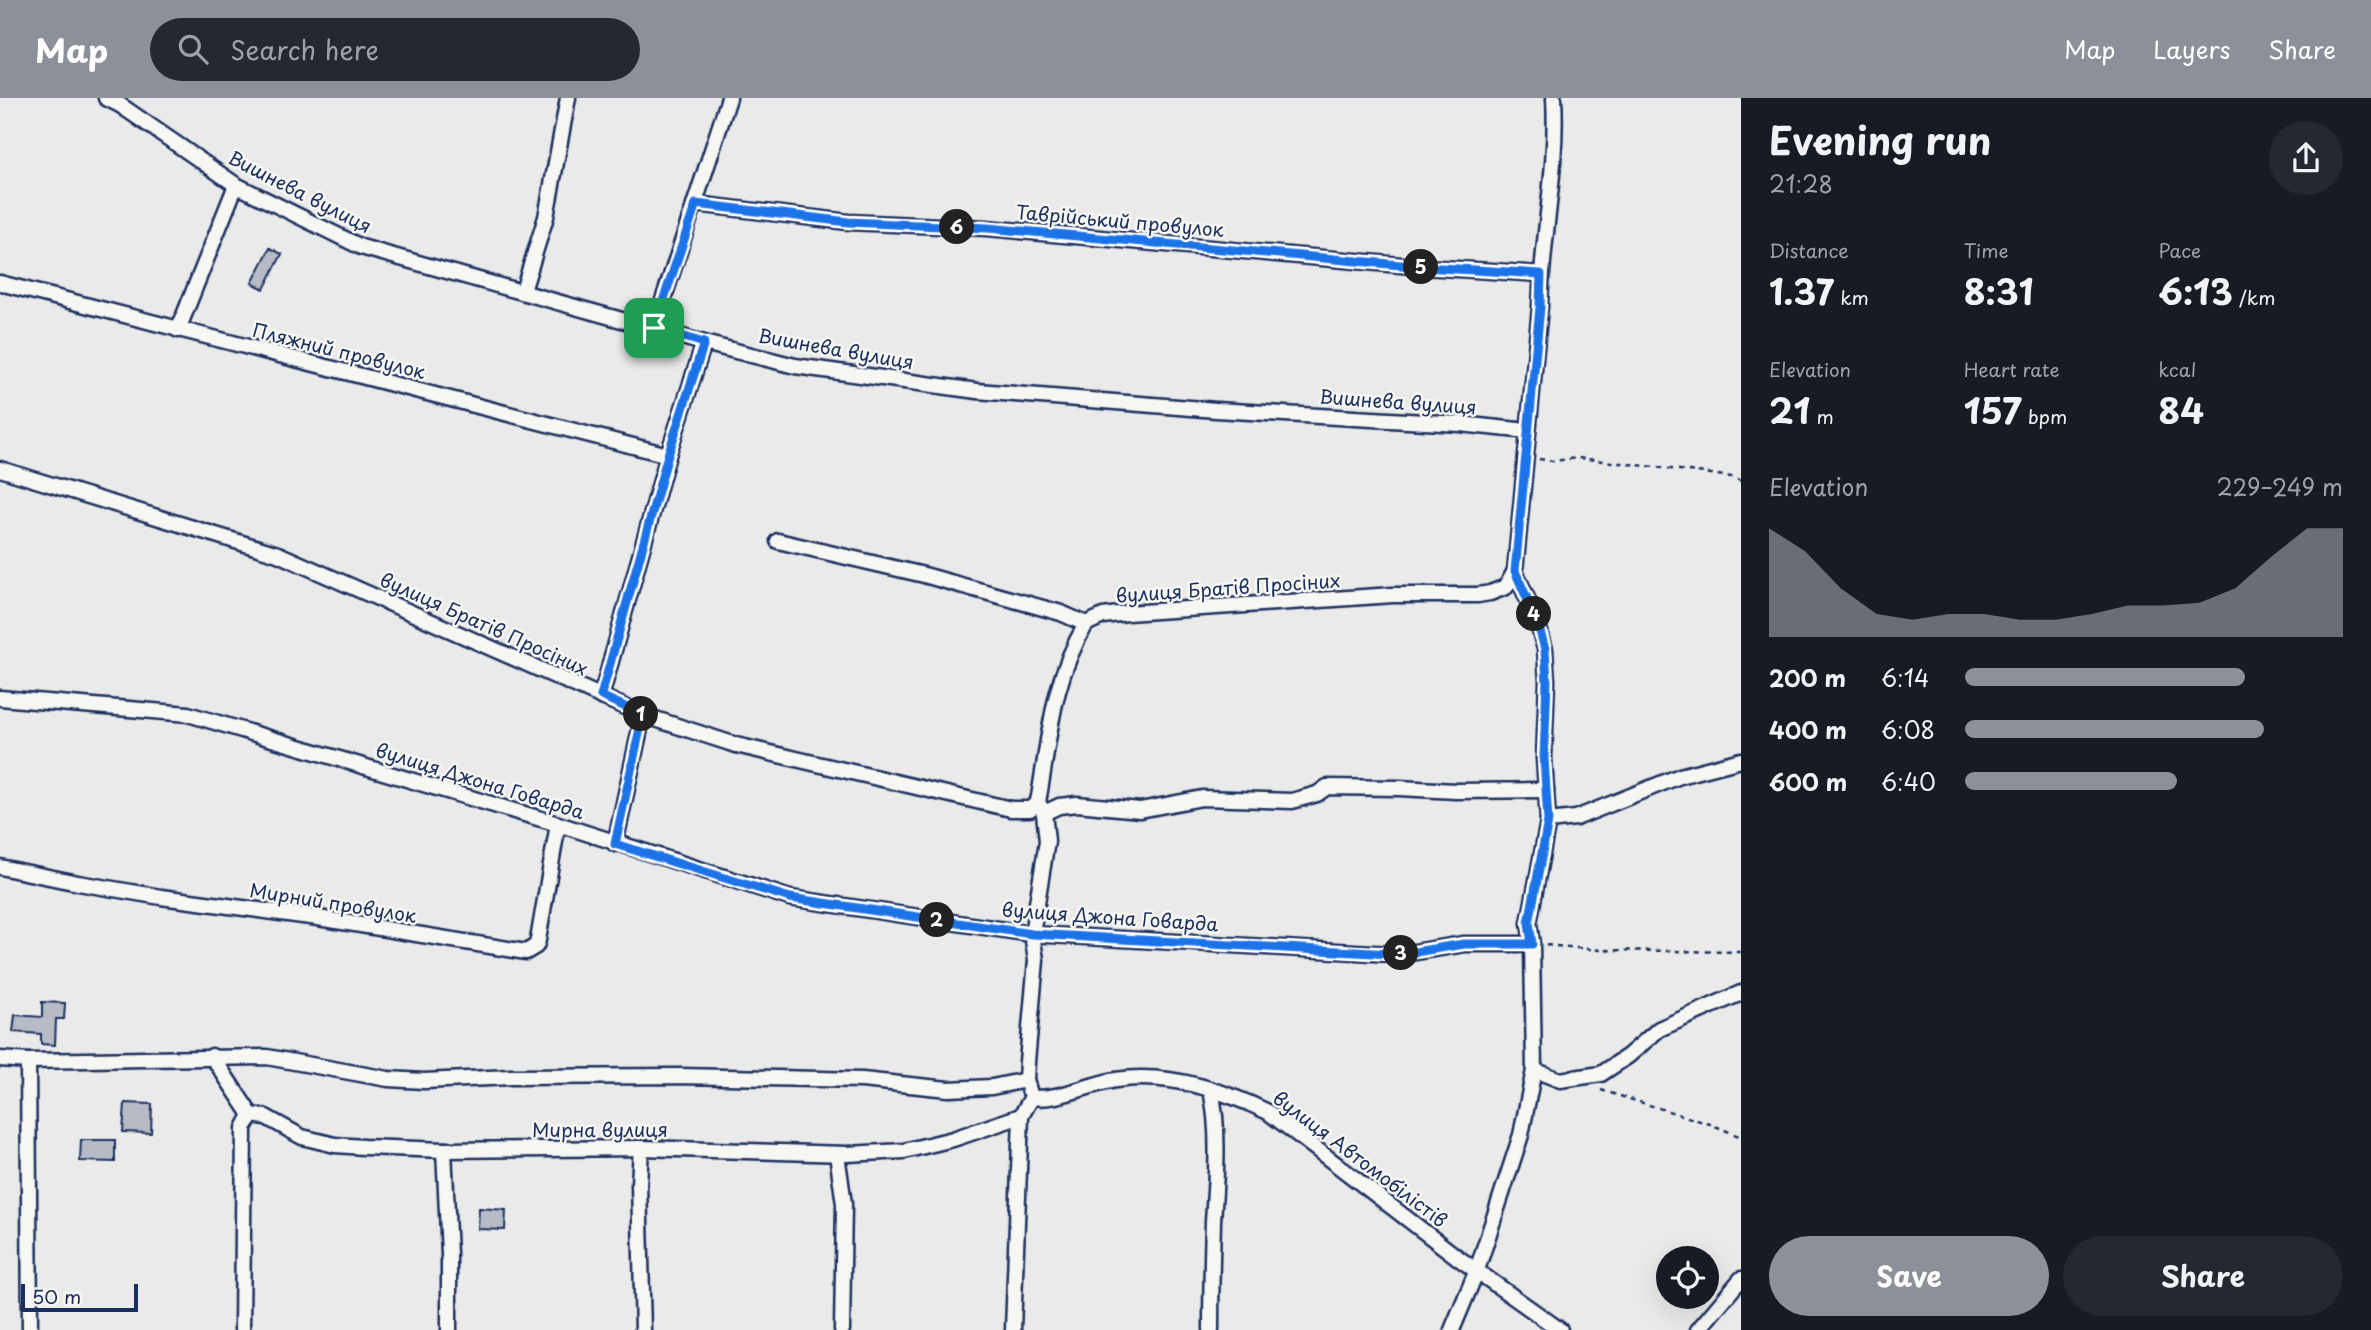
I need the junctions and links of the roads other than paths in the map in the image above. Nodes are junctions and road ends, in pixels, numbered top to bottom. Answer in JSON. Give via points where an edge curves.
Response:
{"nodes":[{"id":1,"x":106,"y":98,"type":"edge"},
{"id":2,"x":568,"y":98,"type":"edge"},
{"id":3,"x":729,"y":98,"type":"edge"},
{"id":4,"x":1554,"y":98,"type":"edge"},
{"id":5,"x":236,"y":186,"type":"junction"},
{"id":6,"x":696,"y":204,"type":"junction"},
{"id":7,"x":1541,"y":274,"type":"junction"},
{"id":8,"x":0,"y":283,"type":"edge"},
{"id":9,"x":523,"y":291,"type":"junction"},
{"id":10,"x":654,"y":328,"type":"junction"},
{"id":11,"x":178,"y":330,"type":"junction"},
{"id":12,"x":704,"y":343,"type":"junction"},
{"id":13,"x":1528,"y":431,"type":"junction"},
{"id":14,"x":668,"y":455,"type":"junction"},
{"id":15,"x":0,"y":469,"type":"edge"},
{"id":16,"x":778,"y":541,"type":"dead end"},
{"id":17,"x":1515,"y":571,"type":"junction"},
{"id":18,"x":1086,"y":624,"type":"junction"},
{"id":19,"x":601,"y":696,"type":"junction"},
{"id":20,"x":0,"y":698,"type":"edge"},
{"id":21,"x":643,"y":715,"type":"junction"},
{"id":22,"x":1741,"y":760,"type":"edge"},
{"id":23,"x":1546,"y":790,"type":"junction"},
{"id":24,"x":1041,"y":808,"type":"junction"},
{"id":25,"x":1548,"y":821,"type":"junction"},
{"id":26,"x":558,"y":824,"type":"junction"},
{"id":27,"x":615,"y":844,"type":"junction"},
{"id":28,"x":0,"y":867,"type":"edge"},
{"id":29,"x":1032,"y":934,"type":"junction"},
{"id":30,"x":1532,"y":944,"type":"junction"},
{"id":31,"x":1741,"y":993,"type":"edge"},
{"id":32,"x":212,"y":1056,"type":"junction"},
{"id":33,"x":0,"y":1059,"type":"edge"},
{"id":34,"x":28,"y":1061,"type":"junction"},
{"id":35,"x":1534,"y":1070,"type":"junction"},
{"id":36,"x":1026,"y":1080,"type":"junction"},
{"id":37,"x":1211,"y":1090,"type":"junction"},
{"id":38,"x":1032,"y":1097,"type":"junction"},
{"id":39,"x":251,"y":1115,"type":"junction"},
{"id":40,"x":1021,"y":1116,"type":"junction"},
{"id":41,"x":641,"y":1148,"type":"junction"},
{"id":42,"x":444,"y":1150,"type":"junction"},
{"id":43,"x":837,"y":1154,"type":"junction"},
{"id":44,"x":1478,"y":1270,"type":"junction"},
{"id":45,"x":1741,"y":1279,"type":"edge"},
{"id":46,"x":30,"y":1330,"type":"edge"},
{"id":47,"x":242,"y":1330,"type":"edge"},
{"id":48,"x":449,"y":1330,"type":"edge"},
{"id":49,"x":643,"y":1330,"type":"edge"},
{"id":50,"x":842,"y":1330,"type":"edge"},
{"id":51,"x":1013,"y":1330,"type":"edge"},
{"id":52,"x":1211,"y":1330,"type":"edge"},
{"id":53,"x":1452,"y":1330,"type":"edge"},
{"id":54,"x":1560,"y":1330,"type":"edge"},
{"id":55,"x":1698,"y":1330,"type":"edge"}],
"edges":[{"from":1,"to":5,"type":"street","name":"Вишнева вулиця"},
{"from":2,"to":9,"type":"street","via":[[546,217]]},
{"from":3,"to":6,"type":"street"},
{"from":4,"to":7,"type":"street","via":[[1555,160]]},
{"from":5,"to":9,"type":"street","name":"Вишнева вулиця","via":[[360,247]]},
{"from":5,"to":11,"type":"street"},
{"from":6,"to":7,"type":"street","name":"Таврійський провулок","via":[[848,222],[988,228]]},
{"from":6,"to":10,"type":"street"},
{"from":7,"to":13,"type":"street"},
{"from":8,"to":11,"type":"street","name":"Пляжний провулок"},
{"from":9,"to":10,"type":"street","name":"Вишнева вулиця"},
{"from":10,"to":12,"type":"street","name":"Вишнева вулиця"},
{"from":11,"to":14,"type":"street","name":"Пляжний провулок"},
{"from":12,"to":13,"type":"street","name":"Вишнева вулиця","via":[[794,366],[977,391]]},
{"from":12,"to":14,"type":"street"},
{"from":13,"to":17,"type":"street"},
{"from":14,"to":19,"type":"street"},
{"from":15,"to":19,"type":"street","name":"вулиця Братів Просіних","via":[[278,554]]},
{"from":16,"to":18,"type":"street","via":[[924,575]]},
{"from":17,"to":18,"type":"street","name":"вулиця Братів Просіних","via":[[1506,587],[1490,593],[1127,613],[1102,616]]},
{"from":17,"to":23,"type":"street","via":[[1545,649]]},
{"from":18,"to":24,"type":"street","via":[[1071,649],[1056,694]]},
{"from":19,"to":21,"type":"street","name":"вулиця Братів Просіних"},
{"from":20,"to":26,"type":"street","name":"вулиця Джона Говарда","via":[[188,714]]},
{"from":21,"to":24,"type":"street","name":"вулиця Братів Просіних","via":[[736,746],[1011,809]]},
{"from":21,"to":27,"type":"street"},
{"from":22,"to":25,"type":"street","via":[[1680,776],[1576,818]]},
{"from":23,"to":24,"type":"street","name":"вулиця Братів Просіних","via":[[1338,787],[1292,802],[1202,798],[1140,810],[1077,804]]},
{"from":23,"to":25,"type":"street"},
{"from":24,"to":29,"type":"street","via":[[1047,841]]},
{"from":25,"to":30,"type":"street","via":[[1529,923]]},
{"from":26,"to":27,"type":"street","name":"вулиця Джона Говарда"},
{"from":26,"to":28,"type":"street","name":"Мирний провулок","via":[[538,940],[526,952],[161,897]]},
{"from":27,"to":29,"type":"street","name":"вулиця Джона Говарда","via":[[790,898]]},
{"from":29,"to":30,"type":"street","name":"вулиця Джона Говарда","via":[[1391,954],[1464,944]]},
{"from":29,"to":36,"type":"street","via":[[1036,960]]},
{"from":30,"to":35,"type":"street"},
{"from":31,"to":35,"type":"street","via":[[1659,1029],[1601,1074],[1560,1080]]},
{"from":32,"to":34,"type":"street"},
{"from":32,"to":36,"type":"street","via":[[267,1057],[424,1081],[693,1076],[862,1080],[948,1089]]},
{"from":32,"to":39,"type":"street"},
{"from":33,"to":34,"type":"street"},
{"from":34,"to":46,"type":"street"},
{"from":35,"to":44,"type":"street","via":[[1521,1135]]},
{"from":36,"to":38,"type":"street"},
{"from":37,"to":38,"type":"street","name":"вулиця Автомобілістів","via":[[1174,1080],[1118,1080],[1042,1100]]},
{"from":37,"to":44,"type":"street","name":"вулиця Автомобілістів","via":[[1268,1112]]},
{"from":37,"to":52,"type":"street","via":[[1216,1164]]},
{"from":38,"to":40,"type":"street"},
{"from":39,"to":42,"type":"street","name":"Мирна вулиця","via":[[266,1117],[302,1138],[335,1145]]},
{"from":39,"to":47,"type":"street","via":[[244,1128]]},
{"from":40,"to":43,"type":"street","name":"Мирна вулиця","via":[[904,1151]]},
{"from":40,"to":51,"type":"street"},
{"from":41,"to":42,"type":"street","name":"Мирна вулиця"},
{"from":41,"to":43,"type":"street","name":"Мирна вулиця"},
{"from":41,"to":49,"type":"street"},
{"from":42,"to":48,"type":"street"},
{"from":43,"to":50,"type":"street","via":[[844,1216]]},
{"from":44,"to":53,"type":"street"},
{"from":44,"to":54,"type":"street","name":"вулиця Автомобілістів"},
{"from":45,"to":55,"type":"street"}]}
